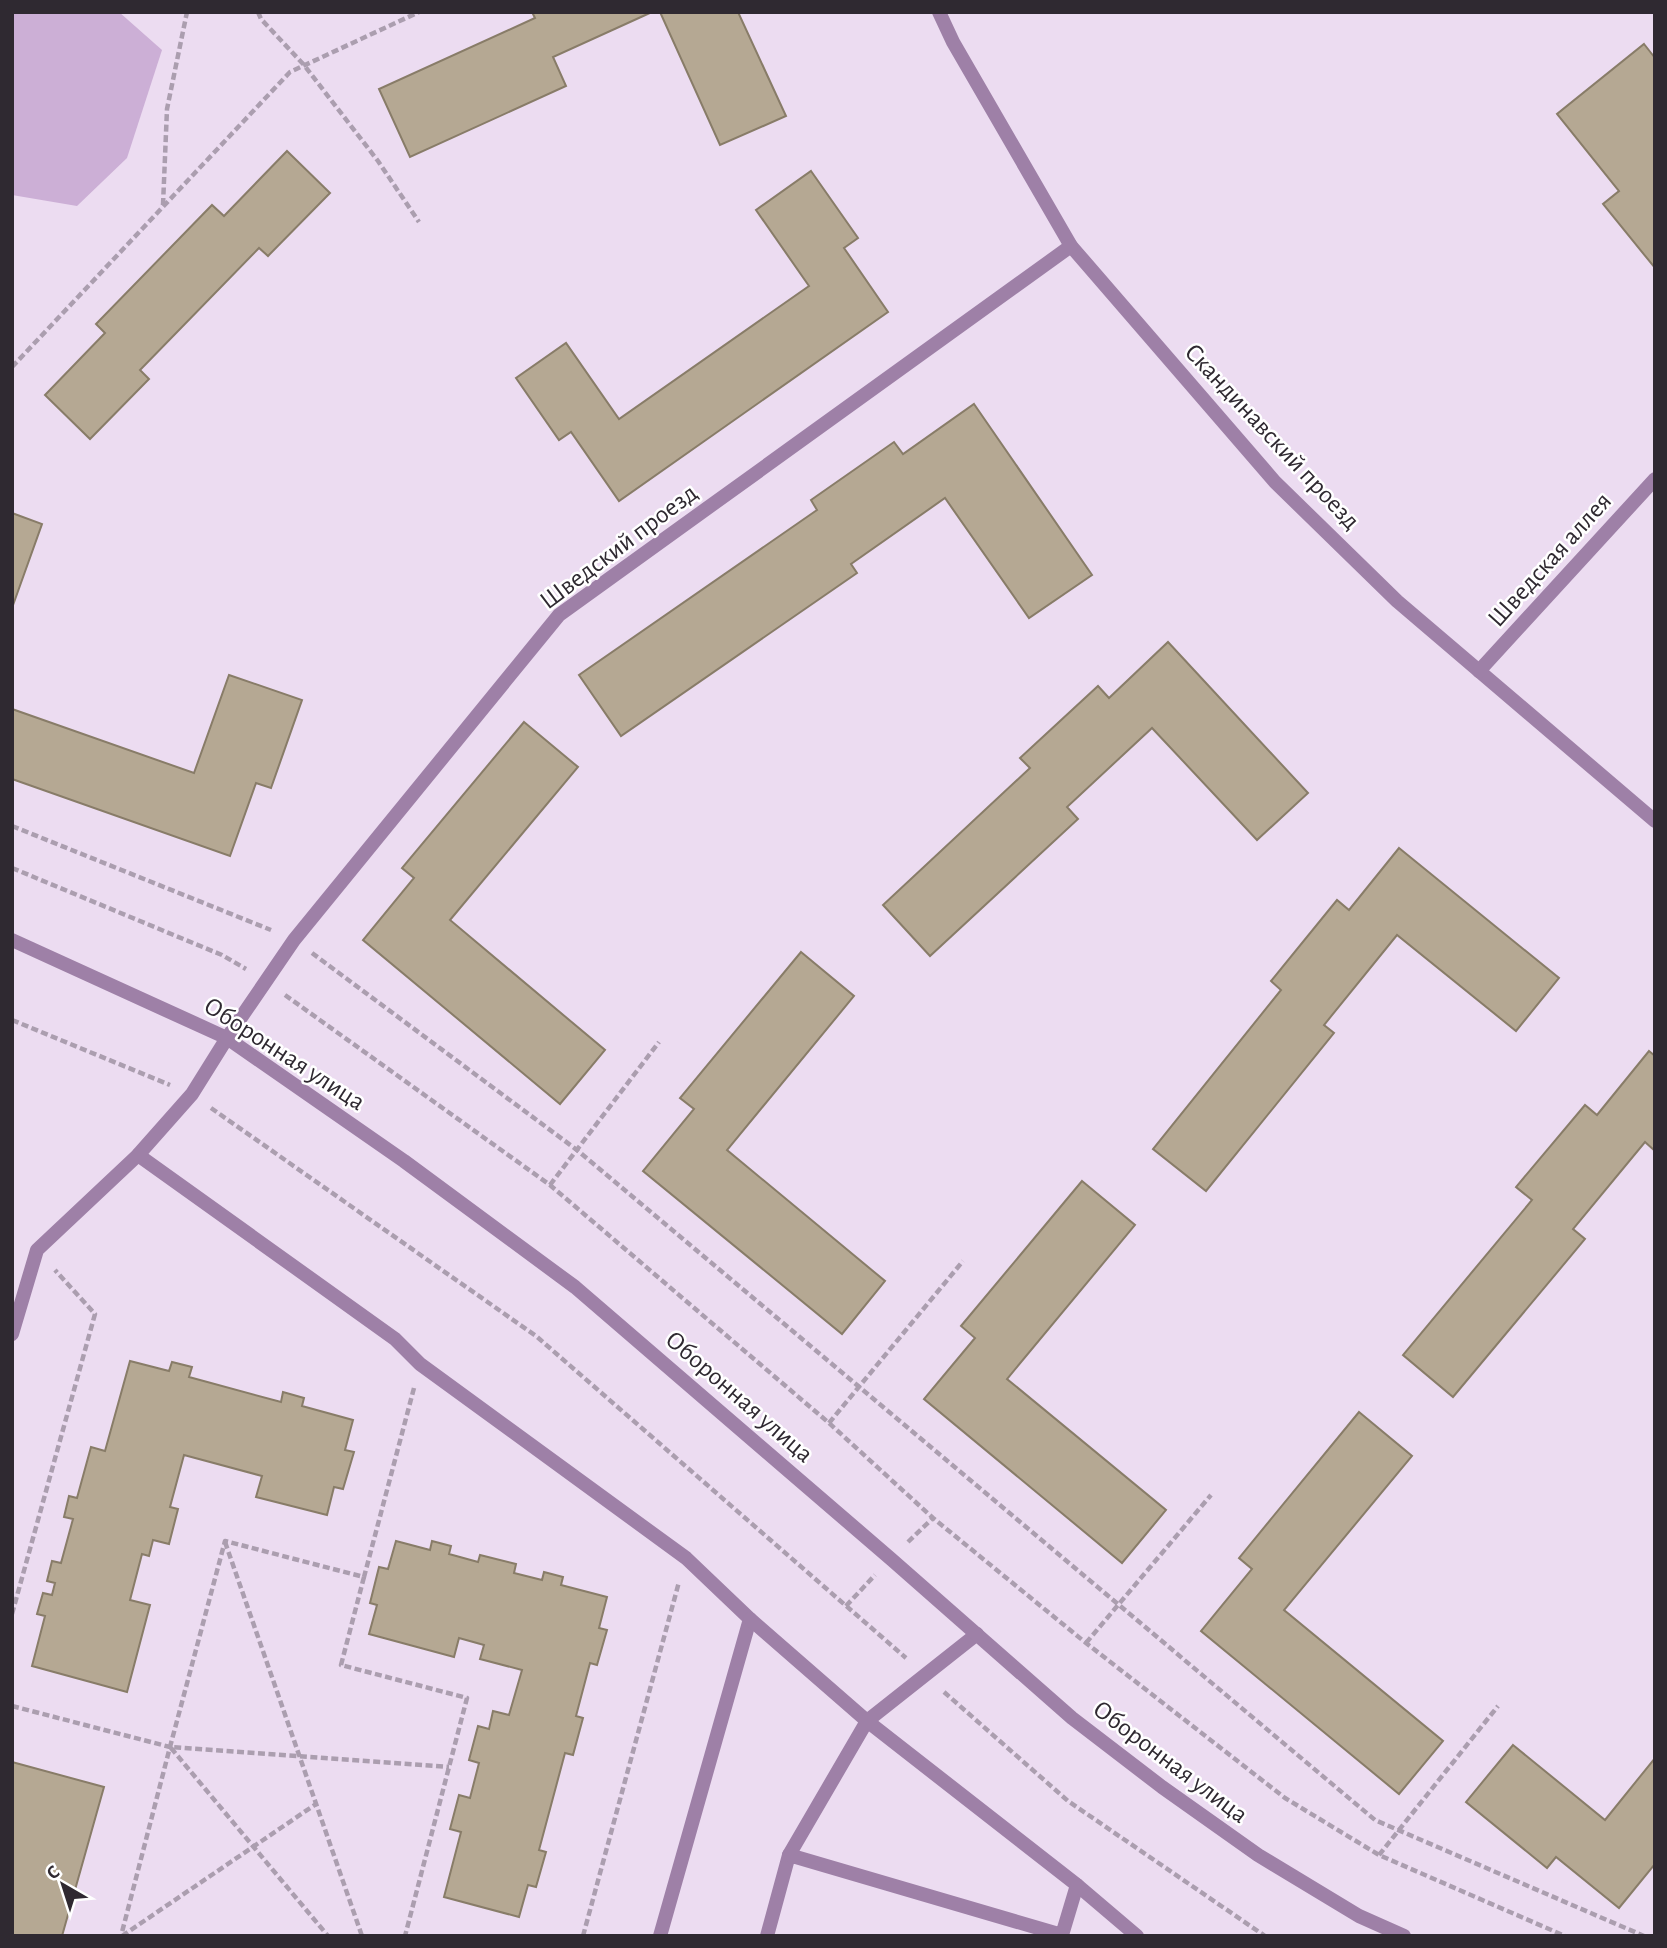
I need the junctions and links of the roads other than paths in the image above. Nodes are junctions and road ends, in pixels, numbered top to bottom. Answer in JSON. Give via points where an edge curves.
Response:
{"nodes":[{"id":1,"x":939,"y":12,"type":"edge"},
{"id":2,"x":1071,"y":246,"type":"junction"},
{"id":3,"x":1655,"y":479,"type":"edge"},
{"id":4,"x":1479,"y":671,"type":"junction"},
{"id":5,"x":1655,"y":821,"type":"edge"},
{"id":6,"x":12,"y":940,"type":"edge"},
{"id":7,"x":227,"y":1038,"type":"junction"},
{"id":8,"x":138,"y":1155,"type":"junction"},
{"id":9,"x":12,"y":1334,"type":"edge"},
{"id":10,"x":750,"y":1619,"type":"junction"},
{"id":11,"x":977,"y":1634,"type":"junction"},
{"id":12,"x":867,"y":1721,"type":"junction"},
{"id":13,"x":789,"y":1855,"type":"junction"},
{"id":14,"x":1077,"y":1885,"type":"junction"},
{"id":15,"x":660,"y":1936,"type":"edge"},
{"id":16,"x":768,"y":1936,"type":"edge"},
{"id":17,"x":1137,"y":1936,"type":"edge"},
{"id":18,"x":1404,"y":1936,"type":"edge"}],
"edges":[{"from":1,"to":2,"type":"street","name":"Скандинавский проезд"},
{"from":2,"to":4,"type":"street","name":"Скандинавский проезд","via":[[1275,482],[1397,601]]},
{"from":2,"to":7,"type":"street","name":"Шведский проезд","via":[[559,615],[294,940]]},
{"from":3,"to":4,"type":"street","name":"Шведская аллея"},
{"from":4,"to":5,"type":"street","name":"Скандинавский проезд"},
{"from":6,"to":7,"type":"street","name":"Оборонная улица"},
{"from":7,"to":8,"type":"street","name":"Шведский проезд","via":[[192,1094]]},
{"from":7,"to":11,"type":"street","name":"Оборонная улица","via":[[575,1287]]},
{"from":8,"to":9,"type":"street","name":"Шведский проезд","via":[[37,1250]]},
{"from":8,"to":10,"type":"street","via":[[395,1339],[421,1364],[685,1558]]},
{"from":10,"to":12,"type":"street"},
{"from":10,"to":15,"type":"street"},
{"from":11,"to":12,"type":"street"},
{"from":11,"to":18,"type":"street","name":"Оборонная улица","via":[[1072,1718],[1161,1787],[1258,1855],[1359,1916]]},
{"from":12,"to":13,"type":"street"},
{"from":12,"to":14,"type":"street"},
{"from":13,"to":14,"type":"street","via":[[1062,1935]]},
{"from":13,"to":16,"type":"street"},
{"from":14,"to":17,"type":"street"}]}
